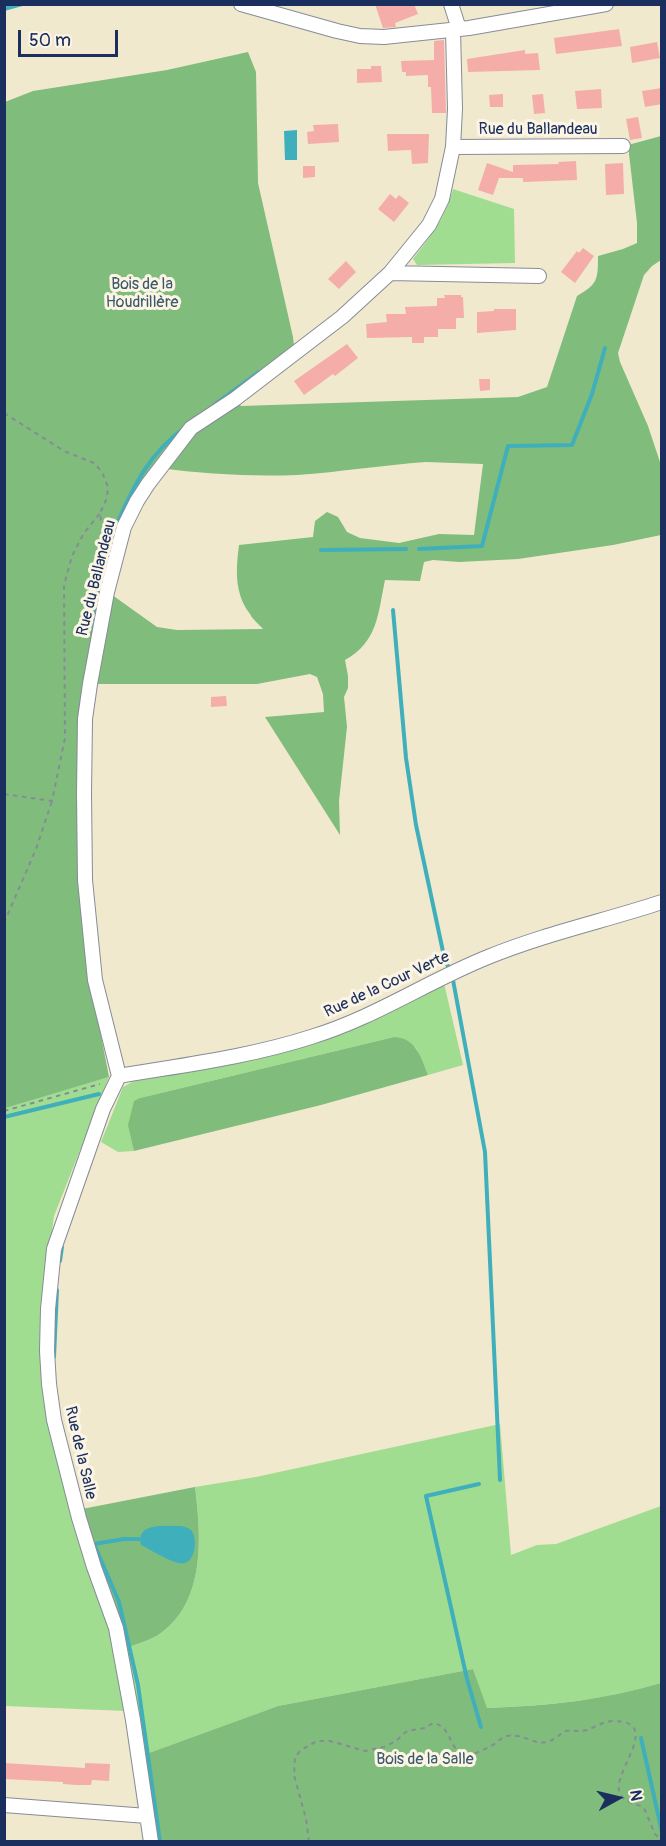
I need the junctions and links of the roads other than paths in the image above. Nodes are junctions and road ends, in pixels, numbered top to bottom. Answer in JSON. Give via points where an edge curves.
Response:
{"nodes":[{"id":1,"x":241,"y":4,"type":"edge"},
{"id":2,"x":451,"y":4,"type":"edge"},
{"id":3,"x":606,"y":4,"type":"edge"},
{"id":4,"x":456,"y":30,"type":"junction"},
{"id":5,"x":623,"y":146,"type":"dead end"},
{"id":6,"x":453,"y":147,"type":"junction"},
{"id":7,"x":390,"y":273,"type":"junction"},
{"id":8,"x":539,"y":276,"type":"dead end"},
{"id":9,"x":662,"y":902,"type":"edge"},
{"id":10,"x":119,"y":1076,"type":"junction"},
{"id":11,"x":4,"y":1804,"type":"edge"},
{"id":12,"x":147,"y":1816,"type":"junction"},
{"id":13,"x":151,"y":1842,"type":"edge"}],
"edges":[{"from":1,"to":4,"type":"street","via":[[360,36]]},
{"from":2,"to":4,"type":"street","name":"Rue du Ballandeau"},
{"from":3,"to":4,"type":"street"},
{"from":4,"to":6,"type":"street","name":"Rue du Ballandeau"},
{"from":5,"to":6,"type":"street","name":"Rue du Ballandeau"},
{"from":6,"to":7,"type":"street","name":"Rue du Ballandeau","via":[[436,212]]},
{"from":7,"to":8,"type":"street"},
{"from":7,"to":10,"type":"street","name":"Rue du Ballandeau","via":[[327,330],[191,428],[148,484],[123,533],[107,592],[85,719],[84,794],[85,880],[95,980]]},
{"from":9,"to":10,"type":"street","name":"Rue de la Cour Verte","via":[[507,949],[376,1012],[311,1037]]},
{"from":10,"to":12,"type":"street","name":"Rue de la Salle","via":[[103,1109],[54,1248],[47,1351],[54,1420],[79,1518],[116,1628]]},
{"from":11,"to":12,"type":"street"},
{"from":12,"to":13,"type":"street","name":"Rue de la Salle"}]}
